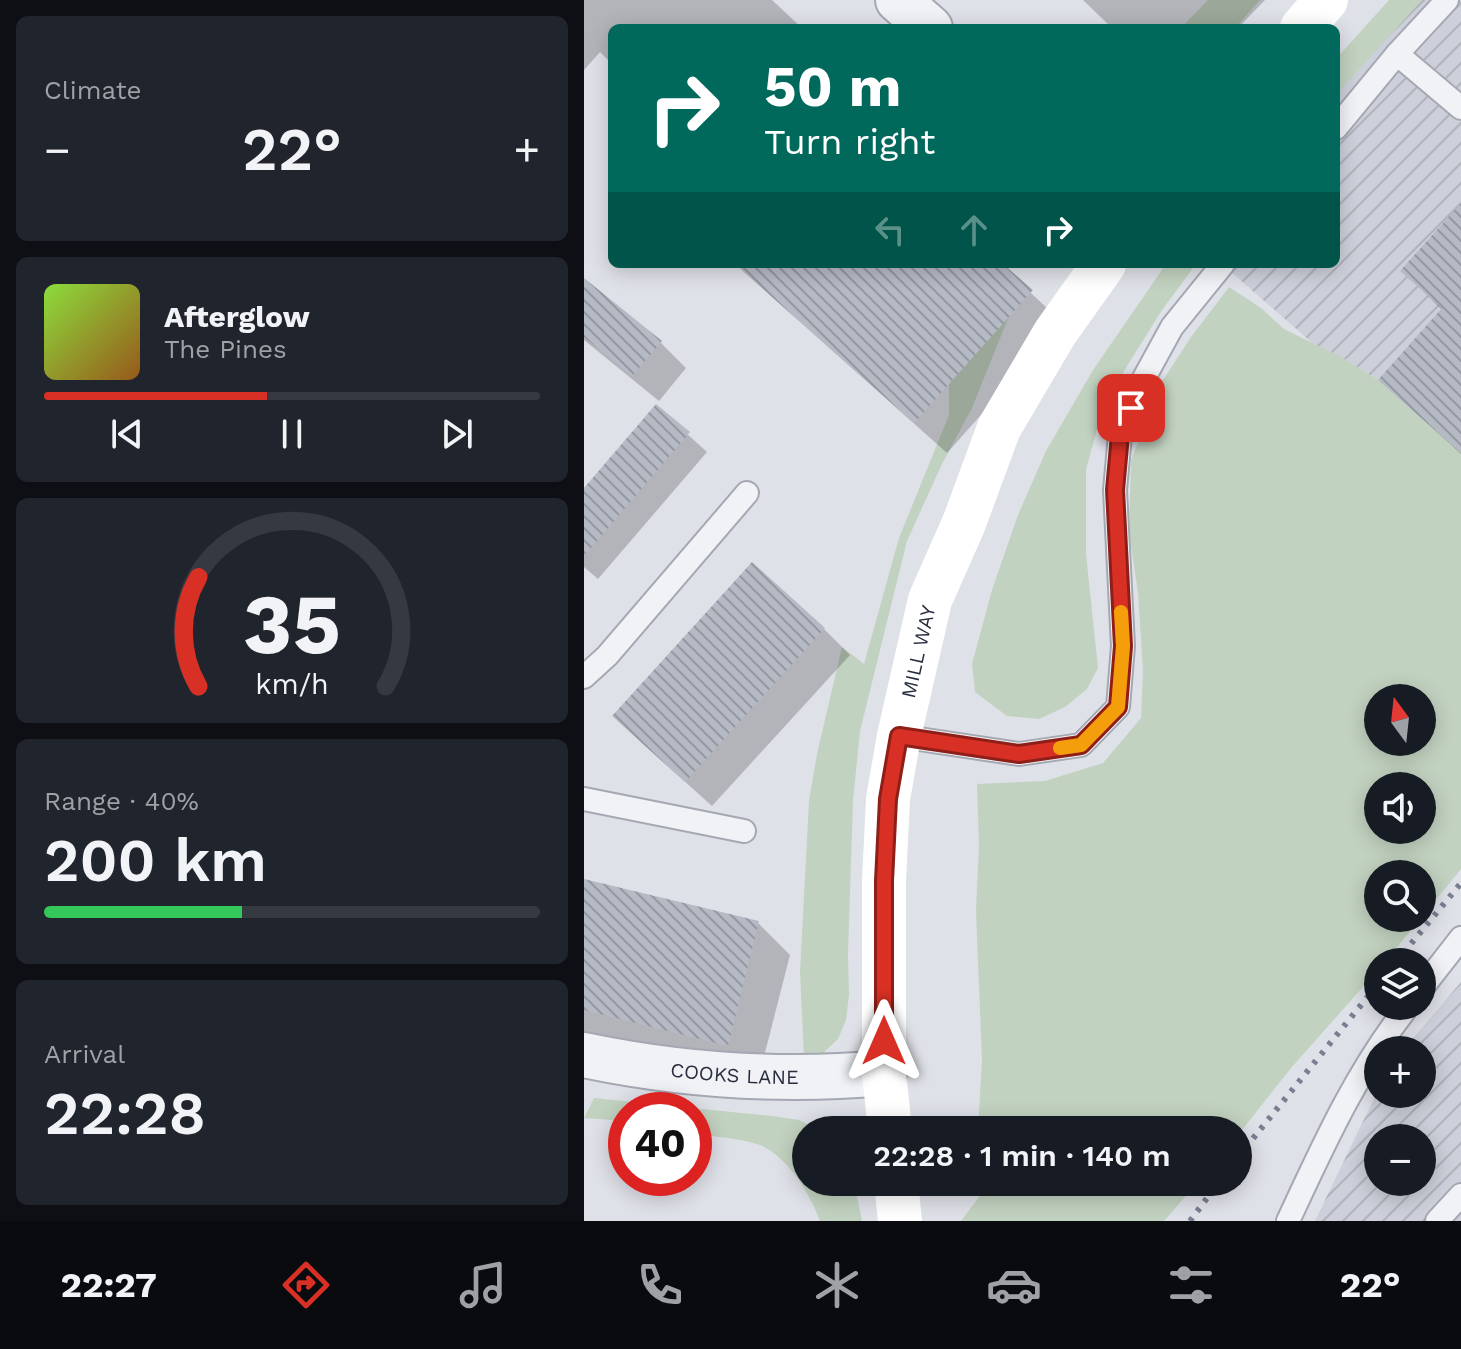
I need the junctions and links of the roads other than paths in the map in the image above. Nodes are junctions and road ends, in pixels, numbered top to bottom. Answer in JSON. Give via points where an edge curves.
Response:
{"nodes":[{"id":1,"x":898,"y":0,"type":"edge"},
{"id":2,"x":1326,"y":0,"type":"edge"},
{"id":3,"x":1447,"y":0,"type":"edge"},
{"id":4,"x":925,"y":24,"type":"edge"},
{"id":5,"x":1305,"y":24,"type":"edge"},
{"id":6,"x":1397,"y":54,"type":"junction"},
{"id":7,"x":1461,"y":108,"type":"edge"},
{"id":8,"x":1340,"y":123,"type":"edge"},
{"id":9,"x":1101,"y":268,"type":"edge"},
{"id":10,"x":1220,"y":268,"type":"edge"},
{"id":11,"x":747,"y":493,"type":"dead end"},
{"id":12,"x":584,"y":677,"type":"edge"},
{"id":13,"x":899,"y":736,"type":"junction"},
{"id":14,"x":584,"y":799,"type":"edge"},
{"id":15,"x":744,"y":831,"type":"dead end"},
{"id":16,"x":1461,"y":938,"type":"edge"},
{"id":17,"x":1436,"y":970,"type":"edge"},
{"id":18,"x":1397,"y":1020,"type":"edge"},
{"id":19,"x":584,"y":1055,"type":"edge"},
{"id":20,"x":884,"y":1073,"type":"junction"},
{"id":21,"x":889,"y":1116,"type":"edge"},
{"id":22,"x":1461,"y":1195,"type":"edge"},
{"id":23,"x":897,"y":1196,"type":"edge"},
{"id":24,"x":900,"y":1221,"type":"edge"},
{"id":25,"x":1288,"y":1221,"type":"edge"},
{"id":26,"x":1437,"y":1221,"type":"edge"}],
"edges":[{"from":1,"to":4,"type":"street"},
{"from":2,"to":5,"type":"street"},
{"from":3,"to":6,"type":"lane"},
{"from":6,"to":7,"type":"lane"},
{"from":6,"to":8,"type":"lane"},
{"from":9,"to":13,"type":"street","name":"MILL WAY","via":[[999,428],[930,600]]},
{"from":10,"to":13,"type":"lane","via":[[1172,327],[1120,435],[1115,490],[1123,646],[1118,707],[1081,745],[1019,754]]},
{"from":11,"to":12,"type":"lane"},
{"from":13,"to":20,"type":"street","name":"MILL WAY","via":[[888,799],[884,881]]},
{"from":14,"to":15,"type":"lane"},
{"from":16,"to":17,"type":"lane"},
{"from":18,"to":25,"type":"lane","via":[[1343,1105]]},
{"from":19,"to":20,"type":"street","name":"COOKS LANE","via":[[739,1077]]},
{"from":20,"to":21,"type":"street","name":"MILL WAY"},
{"from":22,"to":26,"type":"lane"},
{"from":23,"to":24,"type":"street"}]}
